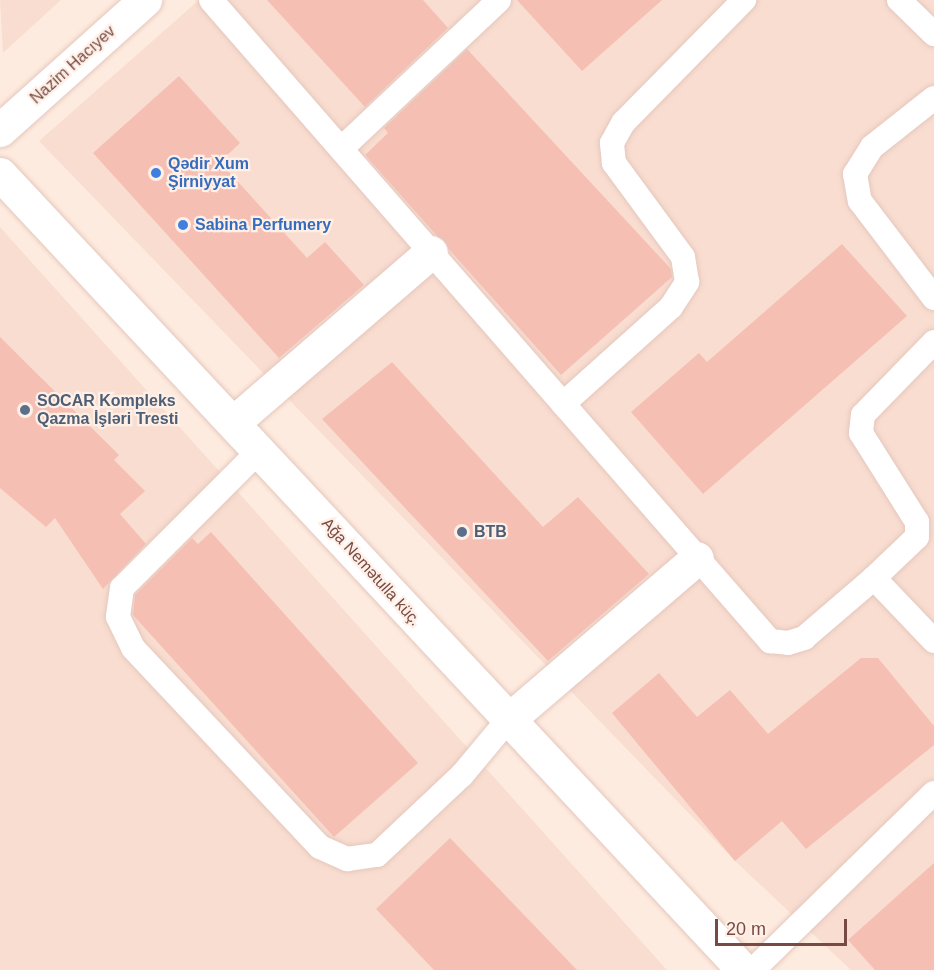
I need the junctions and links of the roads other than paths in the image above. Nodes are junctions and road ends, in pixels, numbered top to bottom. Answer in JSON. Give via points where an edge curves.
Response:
{"nodes":[{"id":1,"x":145,"y":0,"type":"edge"},
{"id":2,"x":211,"y":0,"type":"edge"},
{"id":3,"x":499,"y":0,"type":"edge"},
{"id":4,"x":744,"y":0,"type":"edge"},
{"id":5,"x":899,"y":0,"type":"edge"},
{"id":6,"x":934,"y":34,"type":"edge"},
{"id":7,"x":934,"y":98,"type":"edge"},
{"id":8,"x":0,"y":130,"type":"edge"},
{"id":9,"x":341,"y":149,"type":"junction"},
{"id":10,"x":0,"y":174,"type":"edge"},
{"id":11,"x":431,"y":252,"type":"junction"},
{"id":12,"x":934,"y":298,"type":"edge"},
{"id":13,"x":934,"y":342,"type":"edge"},
{"id":14,"x":563,"y":404,"type":"junction"},
{"id":15,"x":234,"y":422,"type":"junction"},
{"id":16,"x":260,"y":450,"type":"junction"},
{"id":17,"x":697,"y":558,"type":"junction"},
{"id":18,"x":874,"y":578,"type":"junction"},
{"id":19,"x":934,"y":641,"type":"edge"},
{"id":20,"x":507,"y":721,"type":"junction"},
{"id":21,"x":934,"y":793,"type":"edge"},
{"id":22,"x":743,"y":970,"type":"edge"},
{"id":23,"x":753,"y":970,"type":"edge"}],
"edges":[{"from":1,"to":8,"type":"street","name":"Nazim Hacıyev"},
{"from":2,"to":9,"type":"lane"},
{"from":3,"to":9,"type":"lane"},
{"from":4,"to":14,"type":"lane","via":[[623,123],[612,143],[614,163],[683,257],[687,282],[671,307]]},
{"from":5,"to":6,"type":"lane"},
{"from":7,"to":12,"type":"lane","via":[[872,147],[855,174],[860,201]]},
{"from":9,"to":11,"type":"lane"},
{"from":10,"to":15,"type":"street","name":"Ağa Nemətulla küç."},
{"from":11,"to":14,"type":"lane"},
{"from":11,"to":15,"type":"street"},
{"from":13,"to":18,"type":"lane","via":[[863,415],[861,433],[917,522],[917,537]]},
{"from":14,"to":17,"type":"lane"},
{"from":15,"to":16,"type":"street","name":"Ağa Nemətulla küç."},
{"from":16,"to":20,"type":"street","name":"Ağa Nemətulla küç."},
{"from":16,"to":20,"type":"lane","via":[[122,588],[118,617],[133,648],[320,847],[347,859],[377,855],[462,775]]},
{"from":17,"to":18,"type":"lane","via":[[770,641],[788,644],[804,638]]},
{"from":17,"to":20,"type":"street"},
{"from":18,"to":19,"type":"lane"},
{"from":20,"to":22,"type":"street","name":"Ağa Nemətulla küç."},
{"from":21,"to":23,"type":"lane"}]}
